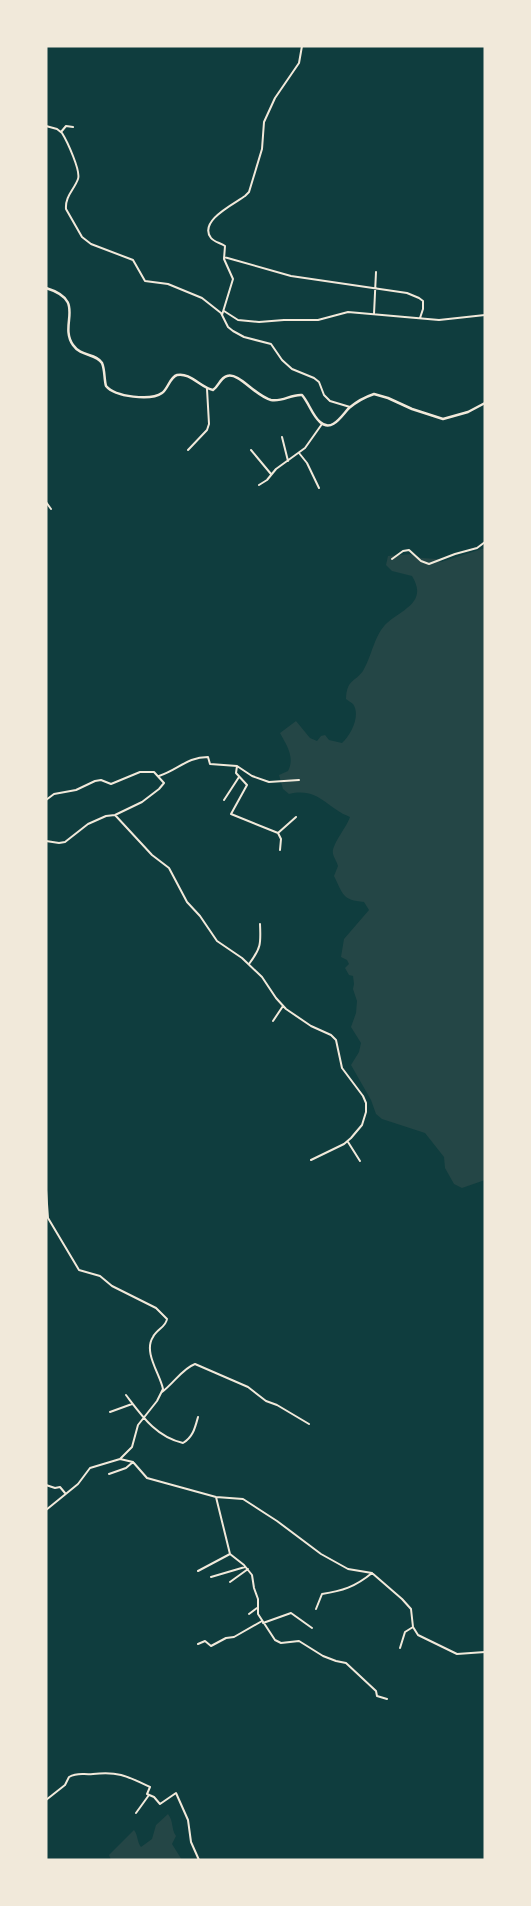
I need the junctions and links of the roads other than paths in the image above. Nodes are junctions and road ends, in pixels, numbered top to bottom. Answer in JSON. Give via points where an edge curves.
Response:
{"nodes":[{"id":1,"x":302,"y":46,"type":"edge"},
{"id":2,"x":46,"y":126,"type":"edge"},
{"id":3,"x":73,"y":127,"type":"dead end"},
{"id":4,"x":61,"y":132,"type":"junction"},
{"id":5,"x":224,"y":257,"type":"junction"},
{"id":6,"x":376,"y":272,"type":"dead end"},
{"id":7,"x":46,"y":288,"type":"edge"},
{"id":8,"x":374,"y":289,"type":"junction"},
{"id":9,"x":224,"y":311,"type":"junction"},
{"id":10,"x":374,"y":314,"type":"junction"},
{"id":11,"x":222,"y":315,"type":"junction"},
{"id":12,"x":485,"y":315,"type":"edge"},
{"id":13,"x":420,"y":318,"type":"junction"},
{"id":14,"x":207,"y":389,"type":"junction"},
{"id":15,"x":485,"y":403,"type":"edge"},
{"id":16,"x":350,"y":407,"type":"junction"},
{"id":17,"x":322,"y":424,"type":"junction"},
{"id":18,"x":282,"y":437,"type":"dead end"},
{"id":19,"x":188,"y":450,"type":"dead end"},
{"id":20,"x":251,"y":450,"type":"dead end"},
{"id":21,"x":299,"y":453,"type":"junction"},
{"id":22,"x":288,"y":461,"type":"junction"},
{"id":23,"x":271,"y":474,"type":"junction"},
{"id":24,"x":259,"y":485,"type":"dead end"},
{"id":25,"x":320,"y":488,"type":"dead end"},
{"id":26,"x":46,"y":502,"type":"edge"},
{"id":27,"x":52,"y":509,"type":"dead end"},
{"id":28,"x":485,"y":542,"type":"edge"},
{"id":29,"x":392,"y":559,"type":"dead end"},
{"id":30,"x":237,"y":766,"type":"junction"},
{"id":31,"x":158,"y":776,"type":"junction"},
{"id":32,"x":239,"y":777,"type":"junction"},
{"id":33,"x":299,"y":780,"type":"dead end"},
{"id":34,"x":46,"y":800,"type":"edge"},
{"id":35,"x":224,"y":800,"type":"dead end"},
{"id":36,"x":115,"y":815,"type":"junction"},
{"id":37,"x":296,"y":817,"type":"dead end"},
{"id":38,"x":278,"y":833,"type":"junction"},
{"id":39,"x":46,"y":840,"type":"edge"},
{"id":40,"x":280,"y":850,"type":"dead end"},
{"id":41,"x":260,"y":924,"type":"dead end"},
{"id":42,"x":249,"y":964,"type":"junction"},
{"id":43,"x":283,"y":1006,"type":"junction"},
{"id":44,"x":273,"y":1021,"type":"dead end"},
{"id":45,"x":348,"y":1142,"type":"junction"},
{"id":46,"x":311,"y":1160,"type":"dead end"},
{"id":47,"x":360,"y":1161,"type":"dead end"},
{"id":48,"x":46,"y":1190,"type":"edge"},
{"id":49,"x":162,"y":1392,"type":"junction"},
{"id":50,"x":126,"y":1395,"type":"dead end"},
{"id":51,"x":132,"y":1404,"type":"junction"},
{"id":52,"x":110,"y":1412,"type":"dead end"},
{"id":53,"x":198,"y":1417,"type":"dead end"},
{"id":54,"x":143,"y":1418,"type":"junction"},
{"id":55,"x":309,"y":1424,"type":"dead end"},
{"id":56,"x":120,"y":1459,"type":"junction"},
{"id":57,"x":133,"y":1462,"type":"junction"},
{"id":58,"x":109,"y":1474,"type":"dead end"},
{"id":59,"x":46,"y":1485,"type":"edge"},
{"id":60,"x":65,"y":1493,"type":"junction"},
{"id":61,"x":216,"y":1497,"type":"junction"},
{"id":62,"x":46,"y":1510,"type":"edge"},
{"id":63,"x":230,"y":1554,"type":"junction"},
{"id":64,"x":245,"y":1567,"type":"junction"},
{"id":65,"x":248,"y":1569,"type":"junction"},
{"id":66,"x":198,"y":1571,"type":"dead end"},
{"id":67,"x":372,"y":1572,"type":"junction"},
{"id":68,"x":211,"y":1577,"type":"dead end"},
{"id":69,"x":230,"y":1582,"type":"dead end"},
{"id":70,"x":257,"y":1608,"type":"junction"},
{"id":71,"x":316,"y":1609,"type":"dead end"},
{"id":72,"x":249,"y":1614,"type":"dead end"},
{"id":73,"x":263,"y":1622,"type":"junction"},
{"id":74,"x":413,"y":1627,"type":"junction"},
{"id":75,"x":312,"y":1628,"type":"dead end"},
{"id":76,"x":198,"y":1644,"type":"dead end"},
{"id":77,"x":400,"y":1648,"type":"dead end"},
{"id":78,"x":485,"y":1652,"type":"edge"},
{"id":79,"x":387,"y":1699,"type":"dead end"},
{"id":80,"x":149,"y":1795,"type":"junction"},
{"id":81,"x":46,"y":1800,"type":"edge"},
{"id":82,"x":136,"y":1813,"type":"dead end"},
{"id":83,"x":198,"y":1860,"type":"edge"}],
"edges":[{"from":1,"to":5,"type":"street","via":[[298,63],[264,122],[262,149],[249,192],[209,225],[211,238],[225,246]]},
{"from":2,"to":4,"type":"street"},
{"from":3,"to":4,"type":"street","via":[[66,126]]},
{"from":4,"to":11,"type":"street","via":[[78,174],[66,209],[85,240],[133,260],[145,281],[162,282],[199,296]]},
{"from":5,"to":8,"type":"street","via":[[291,276]]},
{"from":5,"to":9,"type":"street","via":[[233,278]]},
{"from":6,"to":8,"type":"street"},
{"from":7,"to":14,"type":"main road","via":[[70,305],[70,340],[80,353],[100,361],[106,386],[112,392],[155,396],[164,392],[179,375]]},
{"from":8,"to":10,"type":"street"},
{"from":8,"to":13,"type":"street","via":[[407,293],[421,299],[424,306]]},
{"from":9,"to":10,"type":"street","via":[[238,320],[259,322],[318,320],[348,312]]},
{"from":9,"to":11,"type":"street"},
{"from":10,"to":13,"type":"street"},
{"from":11,"to":16,"type":"street","via":[[233,331],[271,344],[292,369],[319,382],[327,399]]},
{"from":12,"to":13,"type":"street","via":[[447,320]]},
{"from":14,"to":17,"type":"main road","via":[[215,389],[222,378],[231,375],[267,398],[279,401],[301,395]]},
{"from":14,"to":19,"type":"street","via":[[209,424]]},
{"from":15,"to":16,"type":"main road","via":[[443,420],[378,394]]},
{"from":16,"to":17,"type":"main road","via":[[334,423]]},
{"from":17,"to":21,"type":"street"},
{"from":18,"to":22,"type":"street"},
{"from":20,"to":23,"type":"street"},
{"from":21,"to":22,"type":"street"},
{"from":21,"to":25,"type":"street"},
{"from":22,"to":23,"type":"street"},
{"from":23,"to":24,"type":"street"},
{"from":26,"to":27,"type":"street"},
{"from":28,"to":29,"type":"street","via":[[478,548],[429,564],[420,561],[409,550]]},
{"from":30,"to":31,"type":"street","via":[[210,764],[208,758],[200,757]]},
{"from":30,"to":32,"type":"street"},
{"from":30,"to":33,"type":"street","via":[[269,782]]},
{"from":31,"to":34,"type":"street","via":[[143,772],[113,784],[95,781],[76,790],[54,794]]},
{"from":31,"to":36,"type":"street","via":[[164,783],[159,790]]},
{"from":32,"to":35,"type":"street"},
{"from":32,"to":38,"type":"street","via":[[247,785],[231,814]]},
{"from":36,"to":39,"type":"street","via":[[88,824],[65,842]]},
{"from":36,"to":42,"type":"street","via":[[152,855],[169,868],[187,902],[216,939]]},
{"from":37,"to":38,"type":"street"},
{"from":38,"to":40,"type":"street"},
{"from":41,"to":42,"type":"street","via":[[261,946]]},
{"from":42,"to":43,"type":"street","via":[[266,981]]},
{"from":43,"to":44,"type":"street"},
{"from":43,"to":45,"type":"street","via":[[335,1038],[342,1068],[363,1096],[366,1107],[362,1126]]},
{"from":45,"to":46,"type":"street"},
{"from":45,"to":47,"type":"street"},
{"from":48,"to":49,"type":"street","via":[[48,1218],[79,1270],[100,1276],[167,1317],[150,1345]]},
{"from":49,"to":54,"type":"street"},
{"from":49,"to":55,"type":"street","via":[[195,1364],[248,1387],[266,1401]]},
{"from":50,"to":51,"type":"street"},
{"from":51,"to":52,"type":"street"},
{"from":51,"to":54,"type":"street"},
{"from":53,"to":54,"type":"street","via":[[193,1432],[183,1442],[157,1432]]},
{"from":54,"to":56,"type":"street","via":[[132,1447]]},
{"from":56,"to":57,"type":"street"},
{"from":56,"to":60,"type":"street","via":[[90,1468],[78,1484]]},
{"from":57,"to":58,"type":"street"},
{"from":57,"to":61,"type":"street","via":[[147,1478]]},
{"from":59,"to":60,"type":"street","via":[[60,1487]]},
{"from":60,"to":62,"type":"street"},
{"from":61,"to":63,"type":"street"},
{"from":61,"to":67,"type":"street","via":[[243,1499],[321,1554],[348,1568]]},
{"from":63,"to":64,"type":"street"},
{"from":63,"to":66,"type":"street"},
{"from":64,"to":65,"type":"street"},
{"from":64,"to":68,"type":"street"},
{"from":65,"to":69,"type":"street"},
{"from":65,"to":70,"type":"street","via":[[258,1599]]},
{"from":67,"to":71,"type":"street","via":[[346,1590],[322,1594]]},
{"from":67,"to":74,"type":"street","via":[[411,1609]]},
{"from":70,"to":72,"type":"street"},
{"from":70,"to":73,"type":"street"},
{"from":73,"to":75,"type":"street","via":[[291,1613]]},
{"from":73,"to":76,"type":"street","via":[[210,1646],[205,1641]]},
{"from":73,"to":79,"type":"street","via":[[278,1642],[299,1641],[323,1656],[346,1663],[378,1696]]},
{"from":74,"to":77,"type":"street","via":[[405,1632]]},
{"from":74,"to":78,"type":"street","via":[[418,1635],[457,1654]]},
{"from":80,"to":81,"type":"street","via":[[146,1794],[150,1787],[124,1775],[78,1773],[69,1777],[65,1785]]},
{"from":80,"to":82,"type":"street"},
{"from":80,"to":83,"type":"street","via":[[160,1804],[177,1794],[188,1820]]}]}
